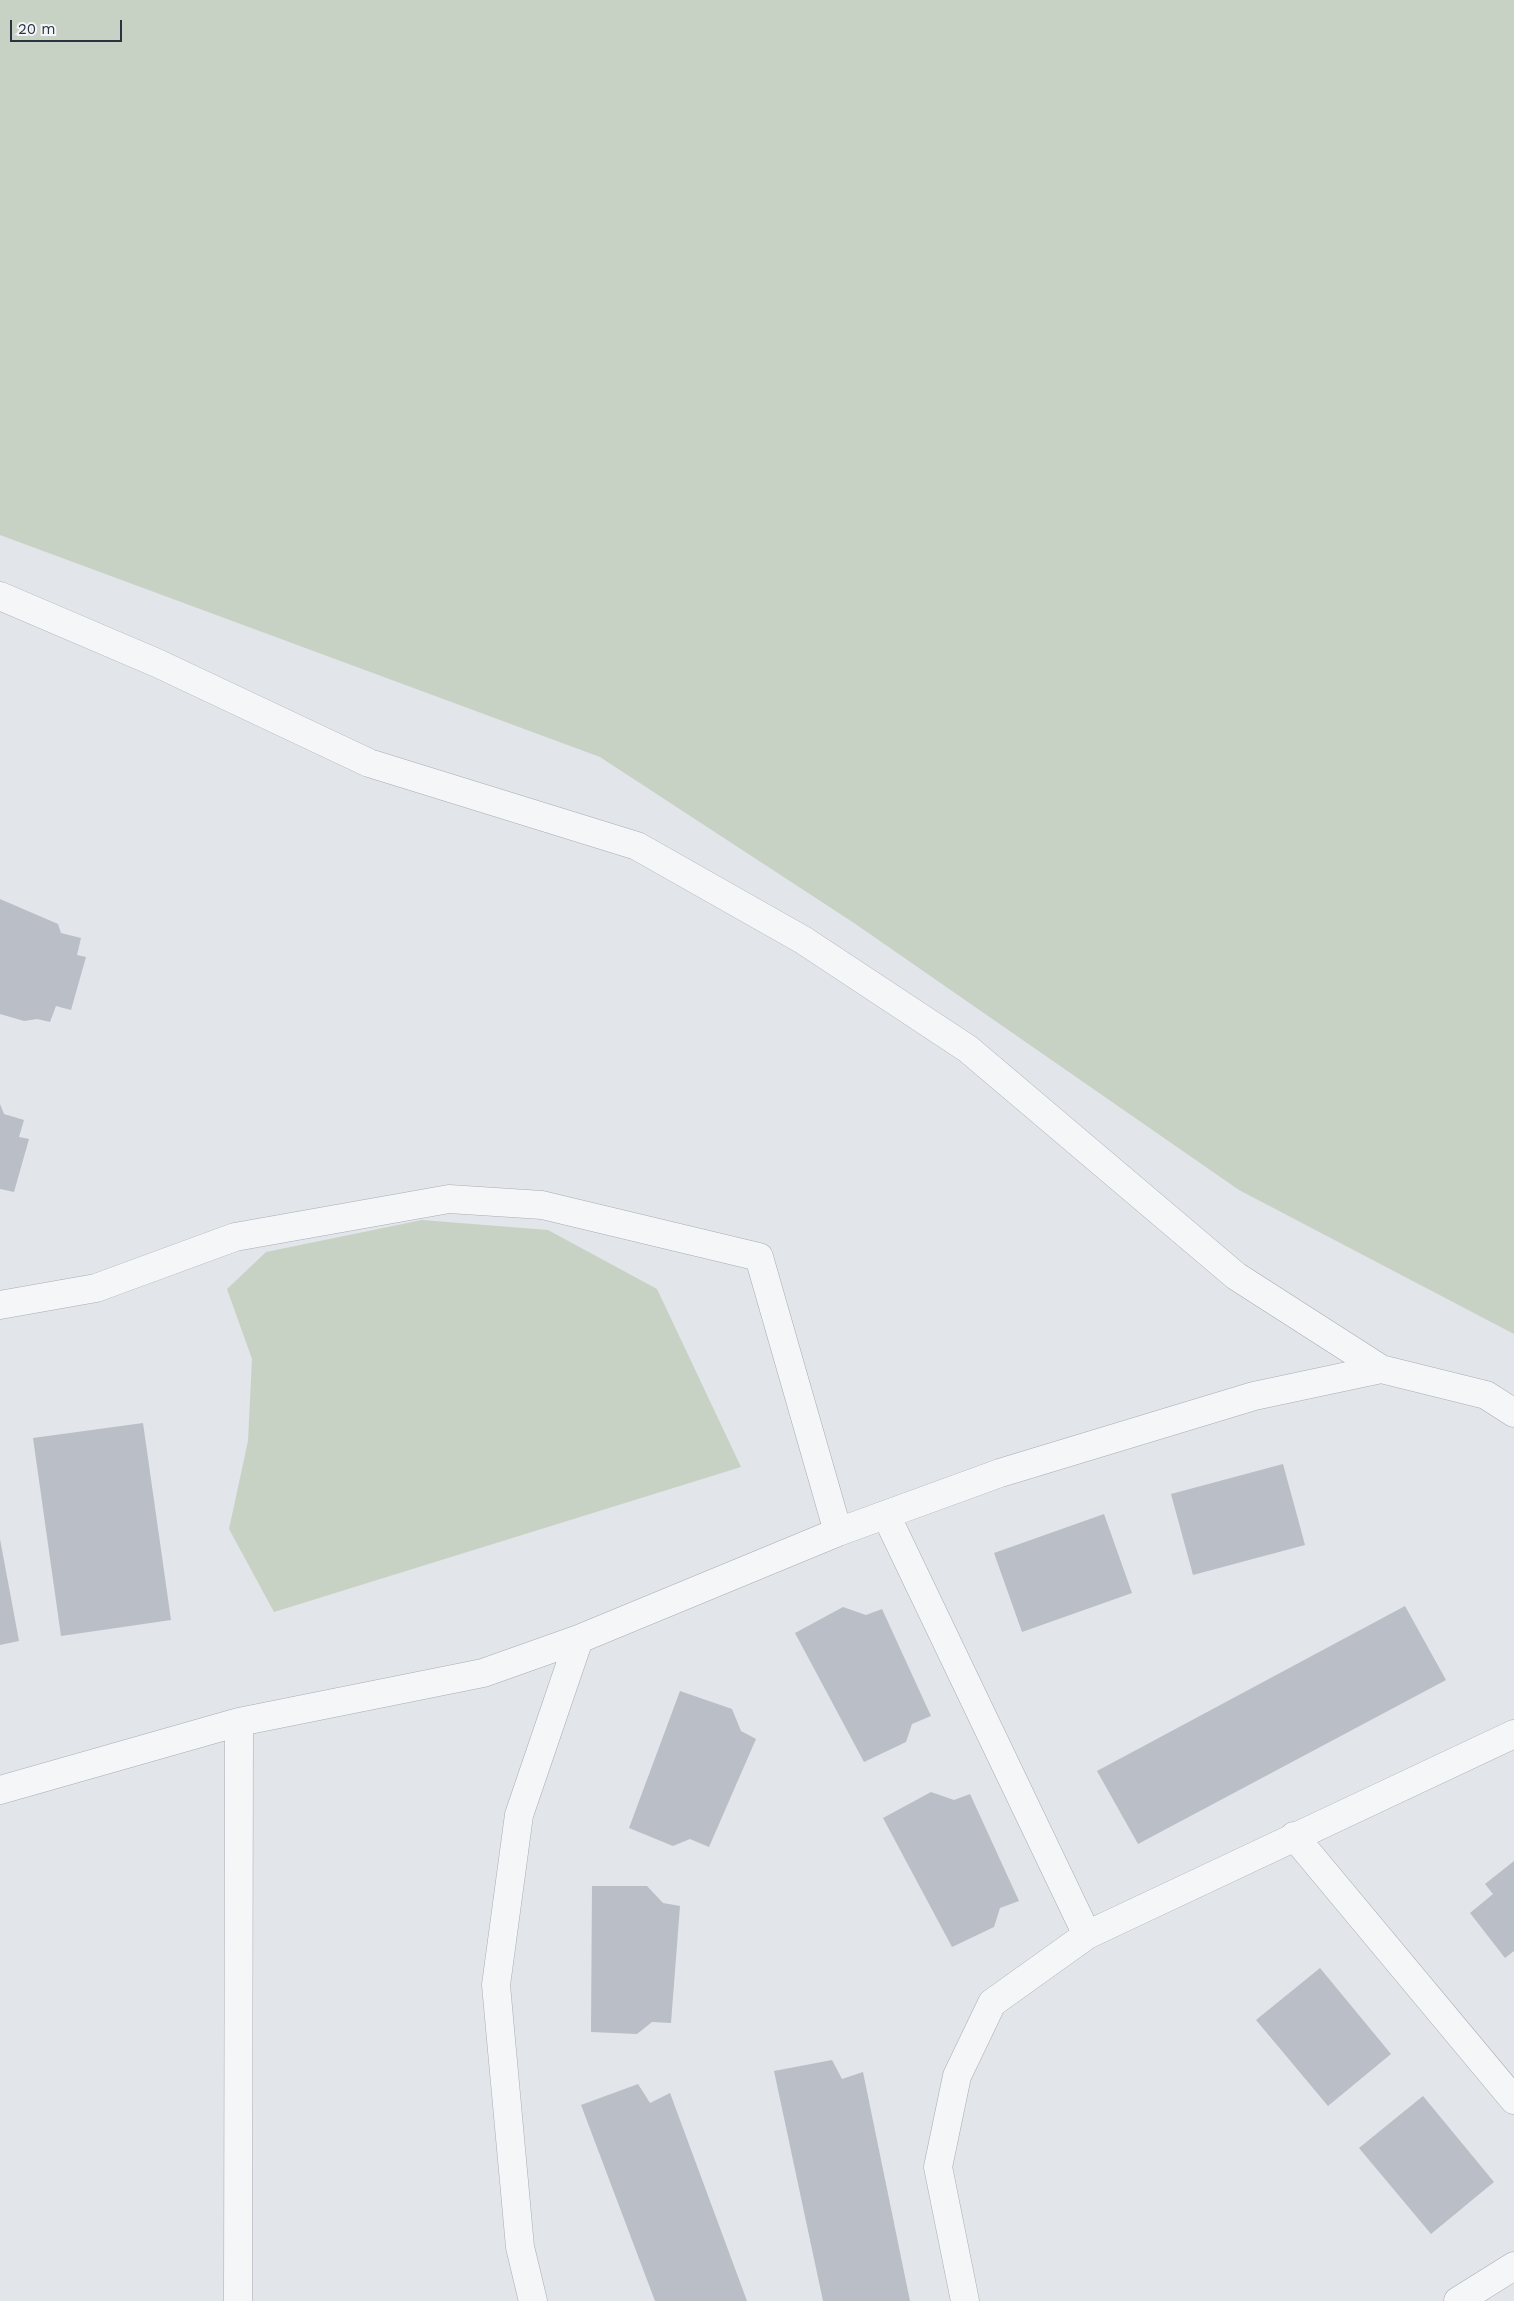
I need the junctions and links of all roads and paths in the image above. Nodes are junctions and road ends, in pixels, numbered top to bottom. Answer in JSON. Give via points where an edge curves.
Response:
{"nodes":[{"id":1,"x":0,"y":596,"type":"edge"},
{"id":2,"x":0,"y":1305,"type":"edge"},
{"id":3,"x":1381,"y":1369,"type":"junction"},
{"id":4,"x":1514,"y":1413,"type":"edge"},
{"id":5,"x":886,"y":1515,"type":"junction"},
{"id":6,"x":838,"y":1532,"type":"junction"},
{"id":7,"x":579,"y":1639,"type":"junction"},
{"id":8,"x":239,"y":1722,"type":"junction"},
{"id":9,"x":1514,"y":1734,"type":"edge"},
{"id":10,"x":0,"y":1790,"type":"edge"},
{"id":11,"x":1294,"y":1836,"type":"junction"},
{"id":12,"x":1087,"y":1935,"type":"junction"},
{"id":13,"x":1514,"y":2100,"type":"edge"},
{"id":14,"x":1514,"y":2266,"type":"edge"},
{"id":15,"x":238,"y":2301,"type":"edge"},
{"id":16,"x":533,"y":2301,"type":"edge"},
{"id":17,"x":965,"y":2301,"type":"edge"},
{"id":18,"x":1458,"y":2301,"type":"edge"}],
"edges":[{"from":1,"to":3,"type":"street","via":[[156,662],[369,763],[638,846],[803,940],[968,1049],[1236,1276]]},
{"from":2,"to":6,"type":"street","via":[[96,1288],[235,1237],[449,1199],[542,1205],[759,1257]]},
{"from":3,"to":4,"type":"street","via":[[1486,1395]]},
{"from":3,"to":5,"type":"street","via":[[1254,1396],[1000,1473]]},
{"from":5,"to":6,"type":"street"},
{"from":5,"to":12,"type":"street"},
{"from":6,"to":7,"type":"street"},
{"from":7,"to":8,"type":"street","via":[[483,1673]]},
{"from":7,"to":16,"type":"street","via":[[519,1815],[496,1984],[520,2246]]},
{"from":8,"to":10,"type":"street"},
{"from":8,"to":15,"type":"street"},
{"from":9,"to":11,"type":"street"},
{"from":11,"to":12,"type":"street"},
{"from":11,"to":13,"type":"street"},
{"from":12,"to":17,"type":"street","via":[[992,2003],[957,2076],[938,2167]]},
{"from":14,"to":18,"type":"street"}]}
